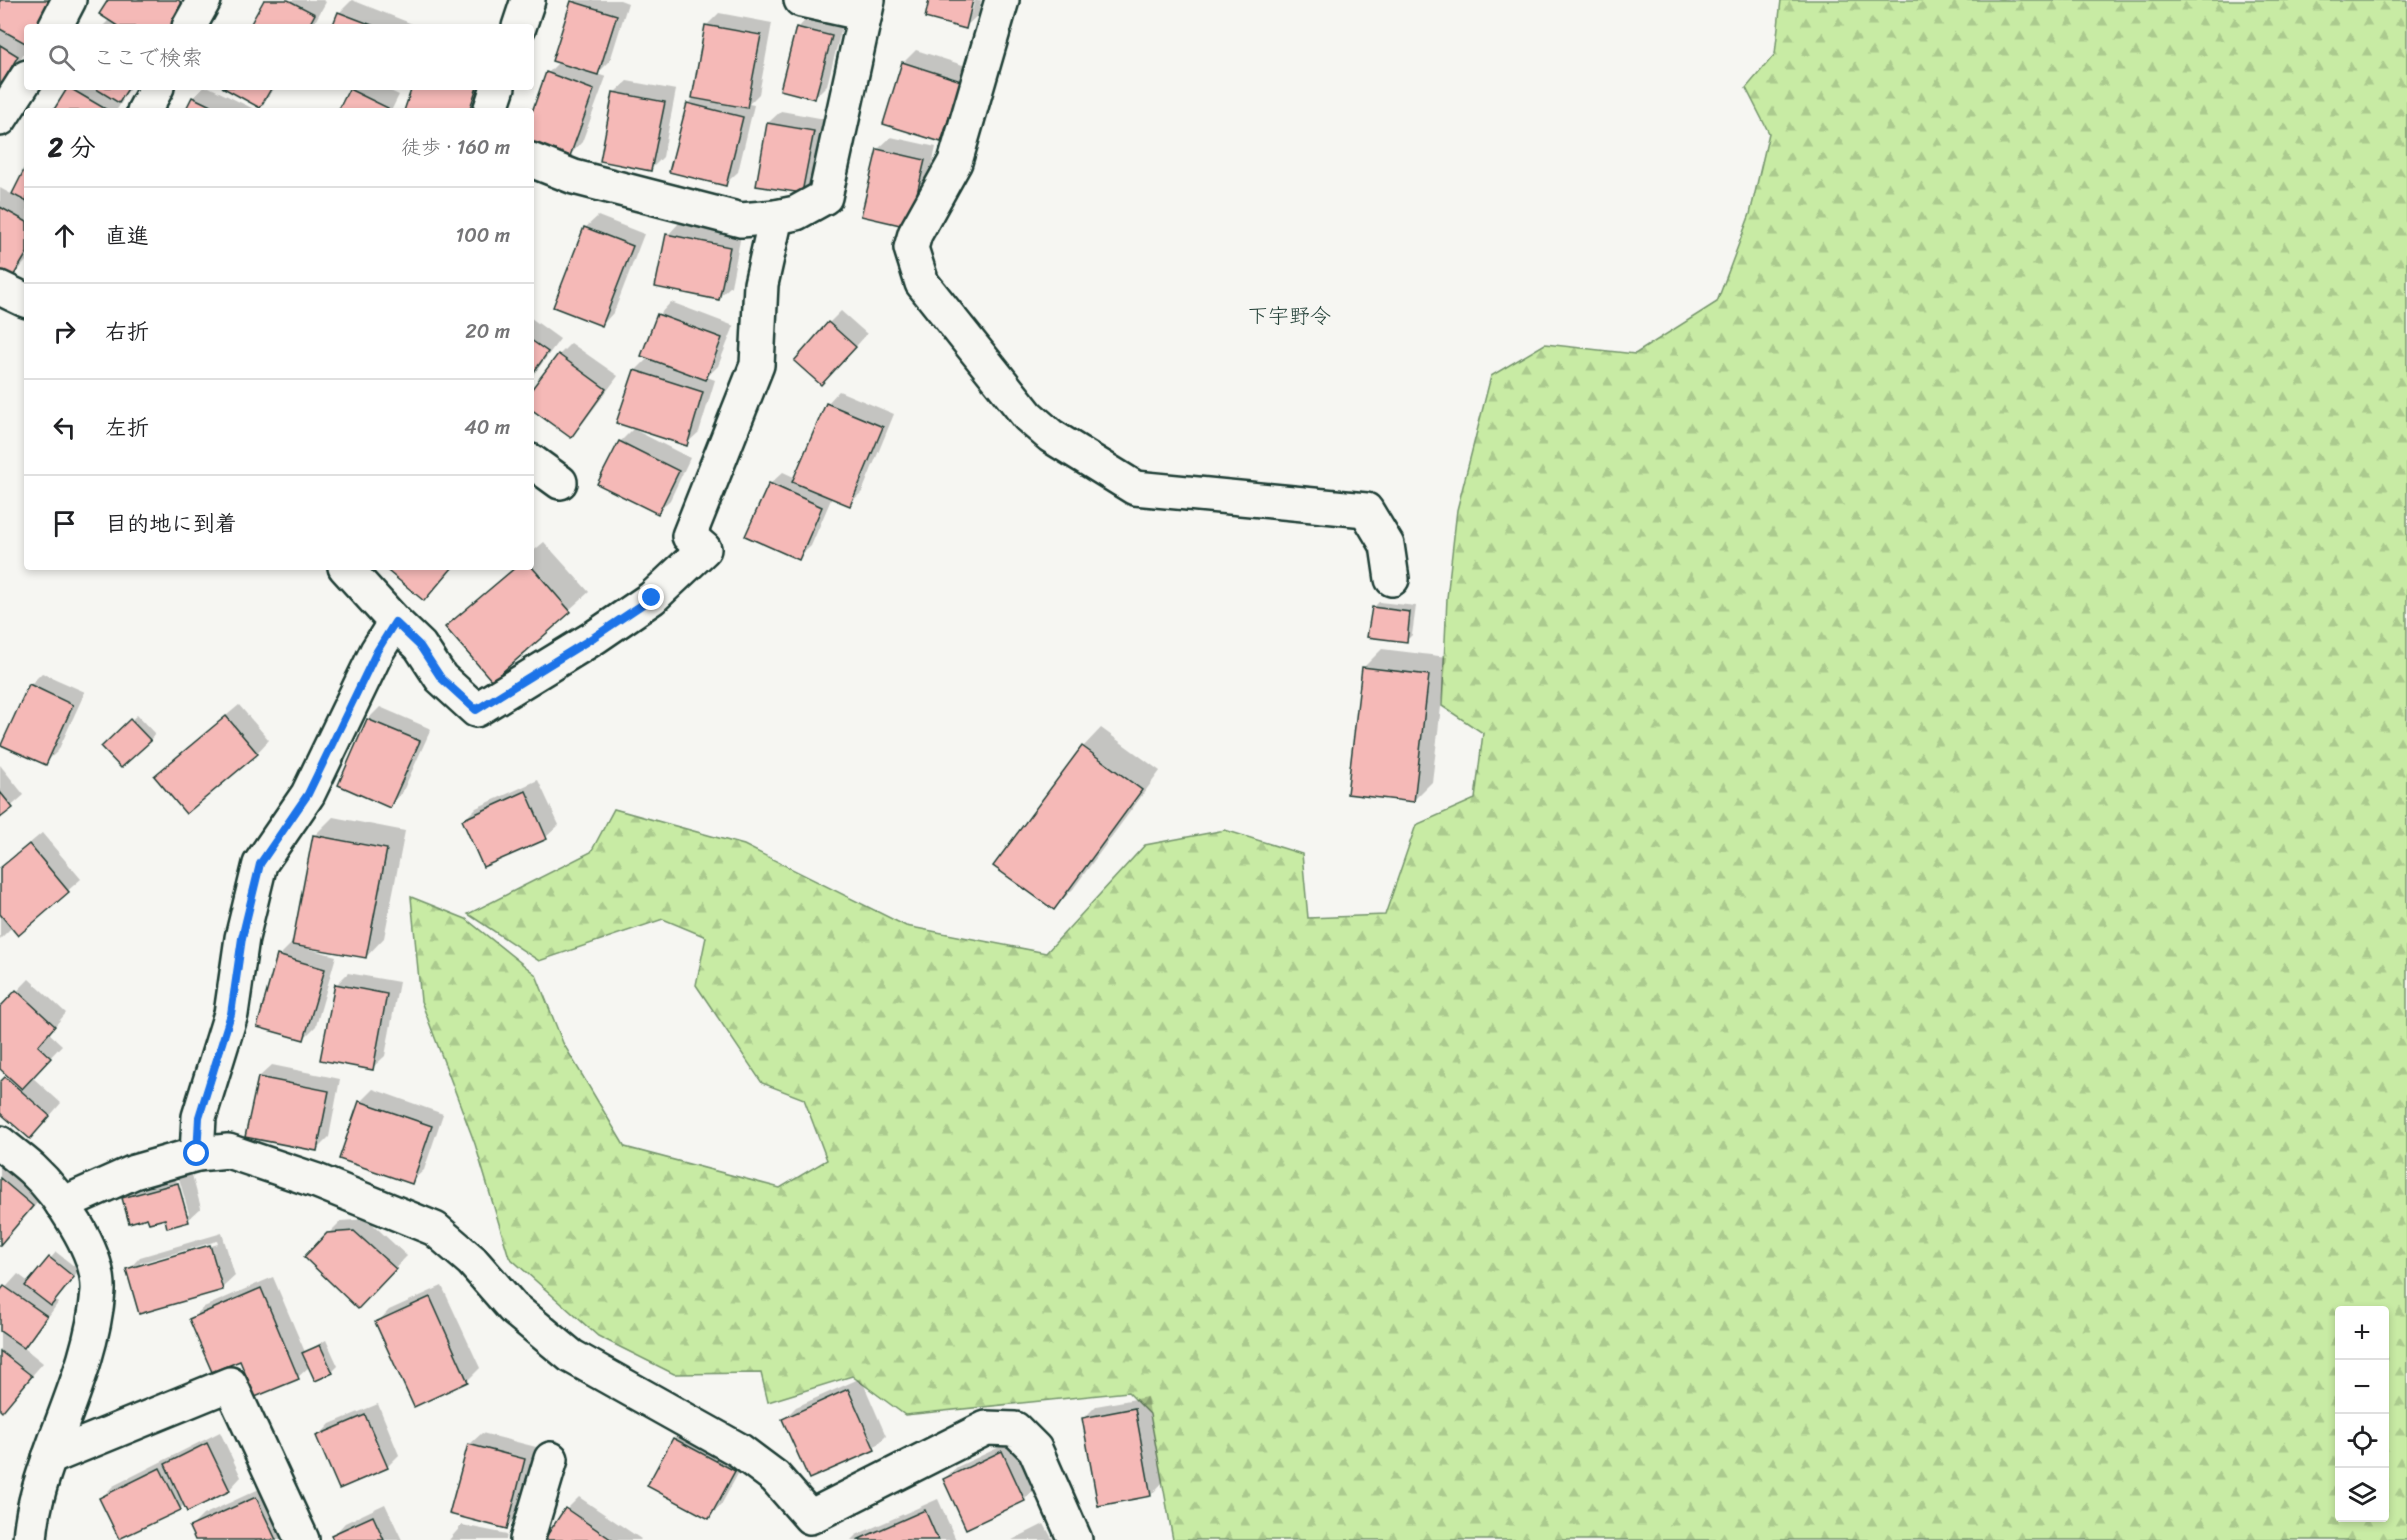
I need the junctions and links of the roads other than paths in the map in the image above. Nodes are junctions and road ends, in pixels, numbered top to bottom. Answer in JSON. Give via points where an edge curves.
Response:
{"nodes":[{"id":1,"x":69,"y":0,"type":"edge"},
{"id":2,"x":204,"y":0,"type":"edge"},
{"id":3,"x":528,"y":0,"type":"edge"},
{"id":4,"x":801,"y":0,"type":"edge"},
{"id":5,"x":1002,"y":0,"type":"edge"},
{"id":6,"x":867,"y":7,"type":"edge"},
{"id":7,"x":57,"y":24,"type":"edge"},
{"id":8,"x":191,"y":24,"type":"edge"},
{"id":9,"x":520,"y":24,"type":"edge"},
{"id":10,"x":24,"y":83,"type":"edge"},
{"id":11,"x":155,"y":90,"type":"edge"},
{"id":12,"x":497,"y":90,"type":"edge"},
{"id":13,"x":146,"y":108,"type":"edge"},
{"id":14,"x":491,"y":108,"type":"edge"},
{"id":15,"x":0,"y":119,"type":"edge"},
{"id":16,"x":534,"y":161,"type":"edge"},
{"id":17,"x":776,"y":217,"type":"junction"},
{"id":18,"x":0,"y":288,"type":"edge"},
{"id":19,"x":24,"y":300,"type":"edge"},
{"id":20,"x":534,"y":463,"type":"edge"},
{"id":21,"x":560,"y":482,"type":"dead end"},
{"id":22,"x":348,"y":570,"type":"edge"},
{"id":23,"x":1392,"y":579,"type":"dead end"},
{"id":24,"x":395,"y":622,"type":"junction"},
{"id":25,"x":0,"y":1143,"type":"edge"},
{"id":26,"x":197,"y":1154,"type":"junction"},
{"id":27,"x":62,"y":1204,"type":"junction"},
{"id":28,"x":49,"y":1458,"type":"junction"},
{"id":29,"x":551,"y":1459,"type":"dead end"},
{"id":30,"x":815,"y":1528,"type":"edge"},
{"id":31,"x":30,"y":1540,"type":"edge"},
{"id":32,"x":302,"y":1540,"type":"edge"},
{"id":33,"x":527,"y":1540,"type":"edge"},
{"id":34,"x":1075,"y":1540,"type":"edge"}],
"edges":[{"from":1,"to":7,"type":"street"},
{"from":2,"to":8,"type":"street"},
{"from":3,"to":9,"type":"street"},
{"from":4,"to":6,"type":"street"},
{"from":5,"to":23,"type":"street","via":[[955,162],[911,248],[922,283],[1028,416],[1075,451],[1135,488],[1366,510],[1387,545]]},
{"from":6,"to":17,"type":"street","via":[[825,197],[796,213]]},
{"from":10,"to":15,"type":"street"},
{"from":11,"to":13,"type":"street"},
{"from":12,"to":14,"type":"street"},
{"from":16,"to":17,"type":"street","via":[[574,177],[741,220]]},
{"from":17,"to":24,"type":"street","via":[[761,284],[757,365],[689,536],[704,549],[652,598],[476,710],[441,678],[420,646]]},
{"from":18,"to":19,"type":"street"},
{"from":20,"to":21,"type":"street"},
{"from":22,"to":24,"type":"street"},
{"from":24,"to":26,"type":"street","via":[[308,794],[260,864],[242,938],[231,1014],[199,1117]]},
{"from":25,"to":27,"type":"street","via":[[33,1169]]},
{"from":26,"to":27,"type":"street","via":[[134,1172]]},
{"from":26,"to":30,"type":"street","via":[[228,1151],[317,1181],[435,1229],[472,1261],[513,1308],[571,1356],[739,1450],[775,1477]]},
{"from":27,"to":28,"type":"street","via":[[94,1264],[98,1289],[89,1348]]},
{"from":28,"to":31,"type":"street","via":[[31,1518]]},
{"from":28,"to":32,"type":"street","via":[[230,1384]]},
{"from":29,"to":33,"type":"street"},
{"from":30,"to":34,"type":"street","via":[[986,1428],[1015,1429],[1035,1449]]}]}
